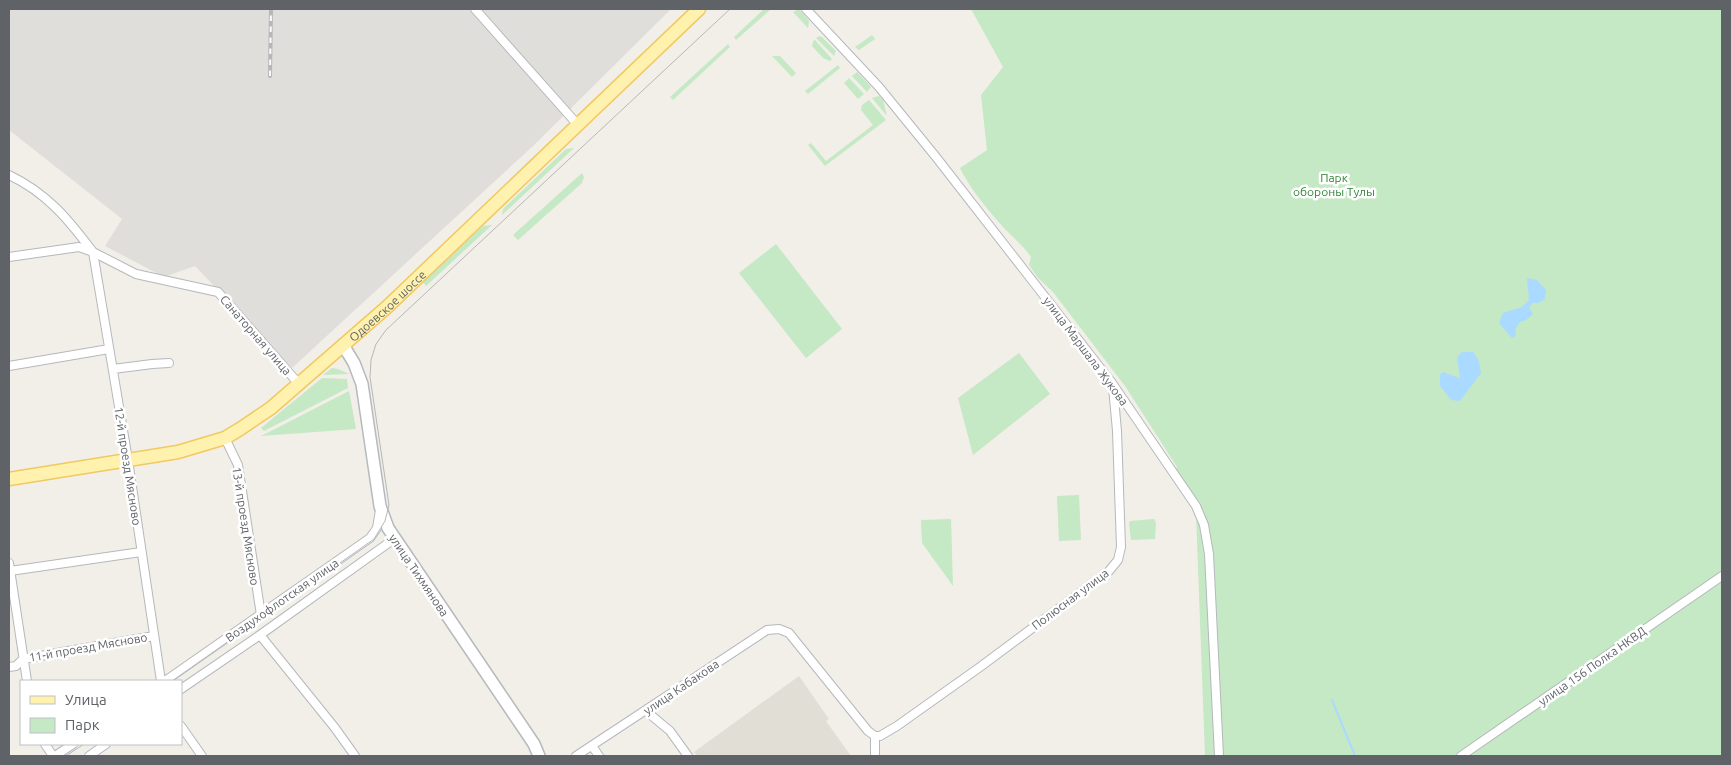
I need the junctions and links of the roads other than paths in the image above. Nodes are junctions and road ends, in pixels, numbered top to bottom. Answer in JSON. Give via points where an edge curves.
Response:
{"nodes":[{"id":1,"x":474,"y":9,"type":"edge"},
{"id":2,"x":699,"y":9,"type":"edge"},
{"id":3,"x":806,"y":9,"type":"edge"},
{"id":4,"x":578,"y":125,"type":"junction"},
{"id":5,"x":9,"y":175,"type":"edge"},
{"id":6,"x":93,"y":252,"type":"junction"},
{"id":7,"x":9,"y":257,"type":"edge"},
{"id":8,"x":342,"y":345,"type":"junction"},
{"id":9,"x":109,"y":349,"type":"junction"},
{"id":10,"x":169,"y":363,"type":"dead end"},
{"id":11,"x":9,"y":366,"type":"edge"},
{"id":12,"x":113,"y":369,"type":"junction"},
{"id":13,"x":1112,"y":383,"type":"junction"},
{"id":14,"x":299,"y":384,"type":"junction"},
{"id":15,"x":225,"y":438,"type":"junction"},
{"id":16,"x":128,"y":460,"type":"junction"},
{"id":17,"x":9,"y":479,"type":"edge"},
{"id":18,"x":380,"y":506,"type":"junction"},
{"id":19,"x":394,"y":539,"type":"junction"},
{"id":20,"x":141,"y":552,"type":"junction"},
{"id":21,"x":9,"y":567,"type":"edge"},
{"id":22,"x":1722,"y":576,"type":"edge"},
{"id":23,"x":261,"y":615,"type":"junction"},
{"id":24,"x":260,"y":635,"type":"junction"},
{"id":25,"x":154,"y":636,"type":"junction"},
{"id":26,"x":23,"y":659,"type":"junction"},
{"id":27,"x":9,"y":667,"type":"edge"},
{"id":28,"x":27,"y":680,"type":"edge"},
{"id":29,"x":161,"y":680,"type":"edge"},
{"id":30,"x":166,"y":680,"type":"edge"},
{"id":31,"x":182,"y":688,"type":"edge"},
{"id":32,"x":646,"y":710,"type":"junction"},
{"id":33,"x":182,"y":727,"type":"edge"},
{"id":34,"x":875,"y":736,"type":"junction"},
{"id":35,"x":46,"y":745,"type":"edge"},
{"id":36,"x":71,"y":745,"type":"edge"},
{"id":37,"x":105,"y":745,"type":"edge"},
{"id":38,"x":592,"y":746,"type":"junction"},
{"id":39,"x":54,"y":756,"type":"edge"},
{"id":40,"x":89,"y":756,"type":"edge"},
{"id":41,"x":202,"y":756,"type":"edge"},
{"id":42,"x":354,"y":756,"type":"edge"},
{"id":43,"x":539,"y":756,"type":"edge"},
{"id":44,"x":576,"y":756,"type":"edge"},
{"id":45,"x":599,"y":756,"type":"edge"},
{"id":46,"x":688,"y":756,"type":"edge"},
{"id":47,"x":875,"y":756,"type":"edge"},
{"id":48,"x":1219,"y":756,"type":"edge"},
{"id":49,"x":1461,"y":756,"type":"edge"}],
"edges":[{"from":1,"to":4,"type":"street"},
{"from":2,"to":4,"type":"main road","name":"Одоевское шоссе"},
{"from":3,"to":13,"type":"street","name":"улица Маршала Жукова","via":[[879,87]]},
{"from":4,"to":8,"type":"main road","name":"Одоевское шоссе","via":[[387,307]]},
{"from":5,"to":6,"type":"street","via":[[42,194]]},
{"from":6,"to":7,"type":"street","name":"Санаторная улица","via":[[79,247]]},
{"from":6,"to":9,"type":"street","name":"12-й проезд Мясново"},
{"from":6,"to":14,"type":"street","name":"Санаторная улица","via":[[136,274],[218,292]]},
{"from":8,"to":14,"type":"main road","name":"Одоевское шоссе"},
{"from":8,"to":18,"type":"street","name":"улица Тихмянова","via":[[362,384]]},
{"from":9,"to":11,"type":"street"},
{"from":9,"to":12,"type":"street","name":"12-й проезд Мясново"},
{"from":10,"to":12,"type":"street"},
{"from":12,"to":16,"type":"street","name":"12-й проезд Мясново"},
{"from":13,"to":34,"type":"street","name":"Полюсная улица","via":[[1121,547],[1118,560],[1109,571],[980,667],[897,726]]},
{"from":13,"to":48,"type":"street","name":"улица Маршала Жукова","via":[[1185,489],[1204,525],[1211,574]]},
{"from":14,"to":15,"type":"main road","name":"Одоевское шоссе","via":[[271,408]]},
{"from":15,"to":16,"type":"main road","name":"Одоевское шоссе","via":[[178,452]]},
{"from":15,"to":23,"type":"street","name":"13-й проезд Мясново","via":[[238,465]]},
{"from":16,"to":17,"type":"main road","name":"Одоевское шоссе"},
{"from":16,"to":20,"type":"street","name":"12-й проезд Мясново"},
{"from":18,"to":19,"type":"street","name":"улица Тихмянова"},
{"from":18,"to":23,"type":"street","name":"Воздухофлотская улица","via":[[377,528],[370,538]]},
{"from":19,"to":24,"type":"street","name":"Воздухофлотская улица"},
{"from":19,"to":43,"type":"street","name":"улица Тихмянова","via":[[534,744]]},
{"from":20,"to":21,"type":"street"},
{"from":20,"to":25,"type":"street","name":"12-й проезд Мясново"},
{"from":21,"to":26,"type":"street","name":"11-й проезд Мясново"},
{"from":22,"to":49,"type":"street","name":"улица 156 Полка НКВД"},
{"from":23,"to":30,"type":"street","name":"Воздухофлотская улица"},
{"from":24,"to":31,"type":"street","name":"Воздухофлотская улица"},
{"from":24,"to":42,"type":"street"},
{"from":25,"to":26,"type":"street","name":"11-й проезд Мясново"},
{"from":25,"to":29,"type":"street","name":"12-й проезд Мясново"},
{"from":26,"to":27,"type":"street","via":[[16,666]]},
{"from":26,"to":28,"type":"street","name":"11-й проезд Мясново"},
{"from":32,"to":34,"type":"street","name":"улица Кабакова","via":[[767,630],[779,629],[789,633]]},
{"from":32,"to":38,"type":"street","name":"улица Кабакова"},
{"from":32,"to":46,"type":"street","via":[[670,731]]},
{"from":33,"to":41,"type":"street"},
{"from":34,"to":47,"type":"street"},
{"from":35,"to":39,"type":"street"},
{"from":36,"to":39,"type":"street"},
{"from":37,"to":40,"type":"street"},
{"from":38,"to":44,"type":"street","name":"улица Кабакова"},
{"from":38,"to":45,"type":"street"}]}
